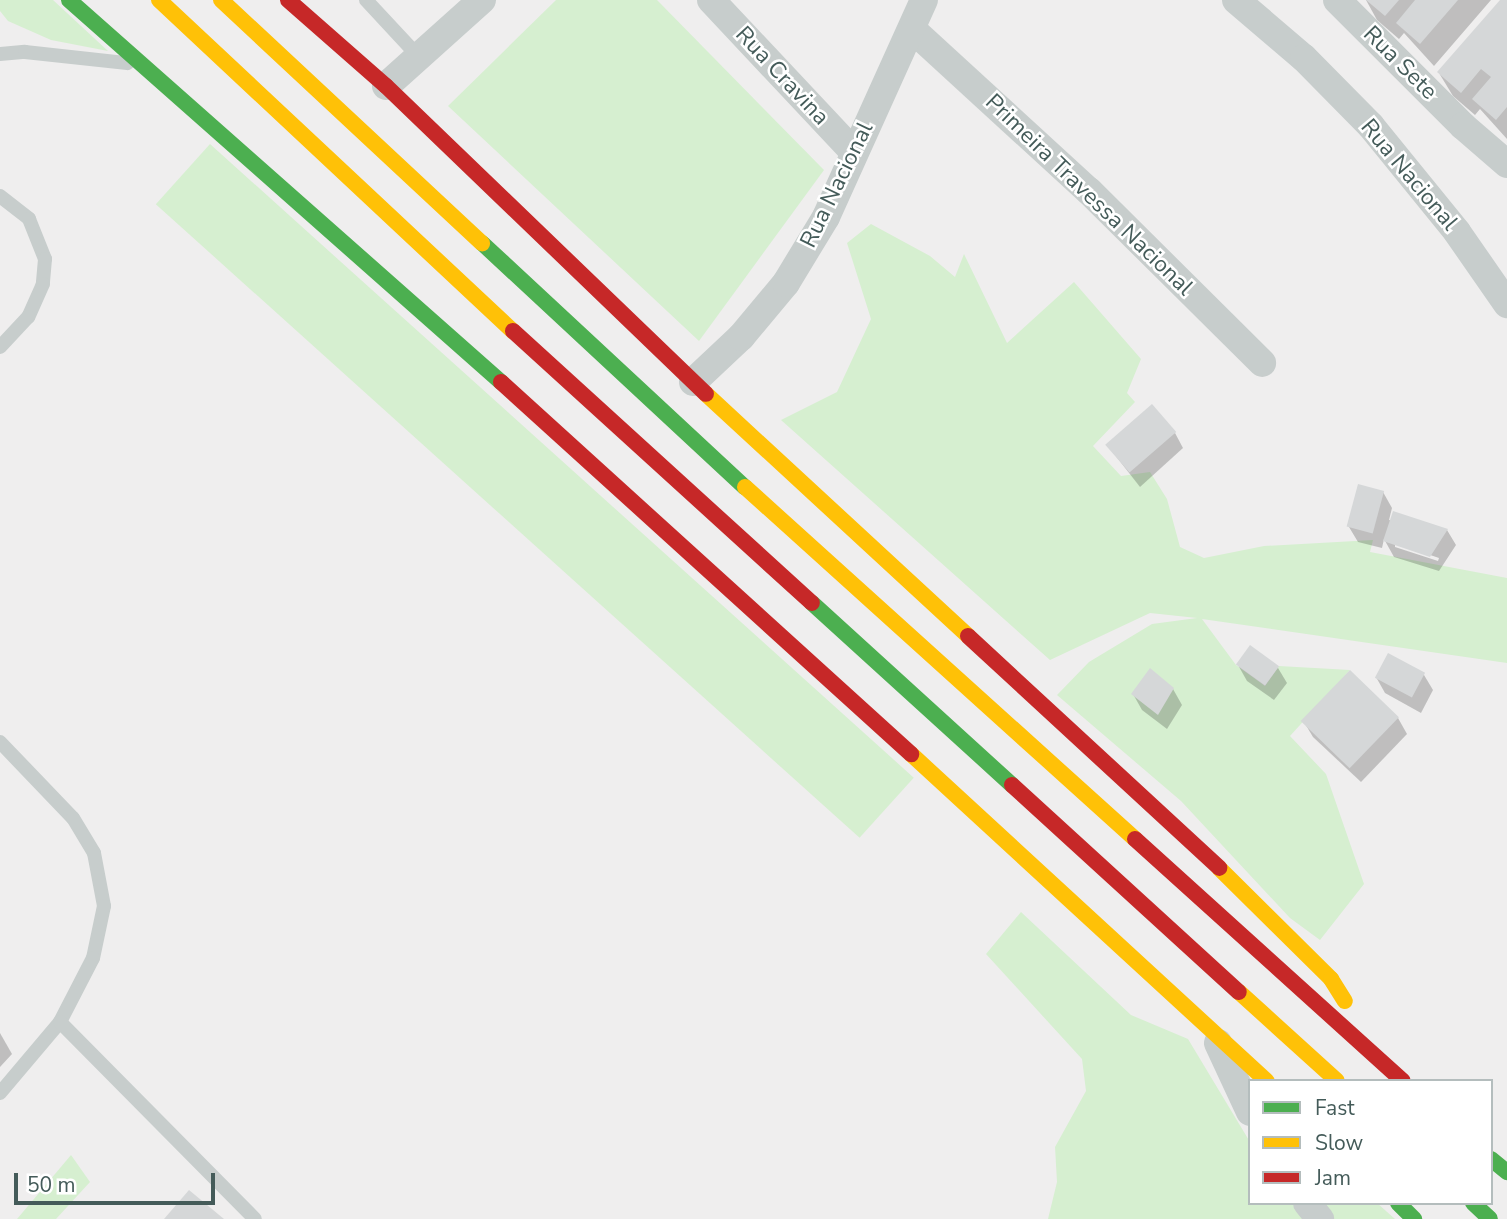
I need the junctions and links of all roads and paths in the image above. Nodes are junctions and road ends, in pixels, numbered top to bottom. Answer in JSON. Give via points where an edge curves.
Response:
{"nodes":[{"id":1,"x":69,"y":0,"type":"edge"},
{"id":2,"x":159,"y":0,"type":"edge"},
{"id":3,"x":221,"y":0,"type":"edge"},
{"id":4,"x":288,"y":0,"type":"edge"},
{"id":5,"x":366,"y":0,"type":"edge"},
{"id":6,"x":482,"y":0,"type":"edge"},
{"id":7,"x":710,"y":0,"type":"edge"},
{"id":8,"x":924,"y":0,"type":"edge"},
{"id":9,"x":1236,"y":0,"type":"edge"},
{"id":10,"x":1337,"y":0,"type":"edge"},
{"id":11,"x":913,"y":30,"type":"junction"},
{"id":12,"x":0,"y":54,"type":"edge"},
{"id":13,"x":419,"y":57,"type":"junction"},
{"id":14,"x":138,"y":64,"type":"junction"},
{"id":15,"x":386,"y":86,"type":"junction"},
{"id":16,"x":853,"y":151,"type":"junction"},
{"id":17,"x":1507,"y":164,"type":"edge"},
{"id":18,"x":0,"y":195,"type":"edge"},
{"id":19,"x":1507,"y":304,"type":"edge"},
{"id":20,"x":0,"y":348,"type":"edge"},
{"id":21,"x":1262,"y":363,"type":"dead end"},
{"id":22,"x":693,"y":382,"type":"junction"},
{"id":23,"x":0,"y":742,"type":"edge"},
{"id":24,"x":60,"y":1022,"type":"junction"},
{"id":25,"x":1212,"y":1031,"type":"junction"},
{"id":26,"x":1384,"y":1062,"type":"junction"},
{"id":27,"x":1264,"y":1079,"type":"edge"},
{"id":28,"x":1335,"y":1079,"type":"edge"},
{"id":29,"x":1401,"y":1079,"type":"edge"},
{"id":30,"x":0,"y":1093,"type":"edge"},
{"id":31,"x":1248,"y":1108,"type":"edge"},
{"id":32,"x":1493,"y":1161,"type":"edge"},
{"id":33,"x":1507,"y":1172,"type":"edge"},
{"id":34,"x":1309,"y":1205,"type":"edge"},
{"id":35,"x":1400,"y":1205,"type":"edge"},
{"id":36,"x":1475,"y":1205,"type":"edge"},
{"id":37,"x":255,"y":1219,"type":"edge"},
{"id":38,"x":1320,"y":1219,"type":"edge"},
{"id":39,"x":1415,"y":1219,"type":"edge"},
{"id":40,"x":1490,"y":1219,"type":"edge"}],
"edges":[{"from":1,"to":14,"type":"highway"},
{"from":2,"to":28,"type":"highway","via":[[453,276]]},
{"from":3,"to":26,"type":"highway","via":[[677,425]]},
{"from":4,"to":15,"type":"highway"},
{"from":5,"to":13,"type":"lane"},
{"from":6,"to":13,"type":"street"},
{"from":7,"to":16,"type":"street","name":"Rua Cravina"},
{"from":8,"to":11,"type":"street","name":"Rua Nacional"},
{"from":9,"to":19,"type":"street","name":"Rua Nacional","via":[[1304,58],[1371,126],[1457,232]]},
{"from":10,"to":17,"type":"street","name":"Rua Sete"},
{"from":11,"to":16,"type":"street","name":"Rua Nacional"},
{"from":11,"to":21,"type":"street","name":"Primeira Travessa Nacional","via":[[1089,191]]},
{"from":12,"to":14,"type":"lane","via":[[25,52]]},
{"from":13,"to":15,"type":"street"},
{"from":14,"to":25,"type":"highway","via":[[367,261]]},
{"from":15,"to":22,"type":"highway"},
{"from":16,"to":22,"type":"street","name":"Rua Nacional","via":[[826,217],[786,283],[741,337]]},
{"from":18,"to":20,"type":"lane","via":[[29,219],[45,259],[43,284],[28,317]]},
{"from":22,"to":26,"type":"highway","via":[[1264,911],[1331,979]]},
{"from":23,"to":24,"type":"lane","via":[[73,818],[94,853],[104,906],[93,958]]},
{"from":24,"to":30,"type":"lane"},
{"from":24,"to":37,"type":"lane"},
{"from":25,"to":27,"type":"highway"},
{"from":25,"to":31,"type":"street"},
{"from":26,"to":29,"type":"highway"},
{"from":32,"to":33,"type":"highway"},
{"from":34,"to":38,"type":"street"},
{"from":35,"to":39,"type":"highway"},
{"from":36,"to":40,"type":"highway"}]}
